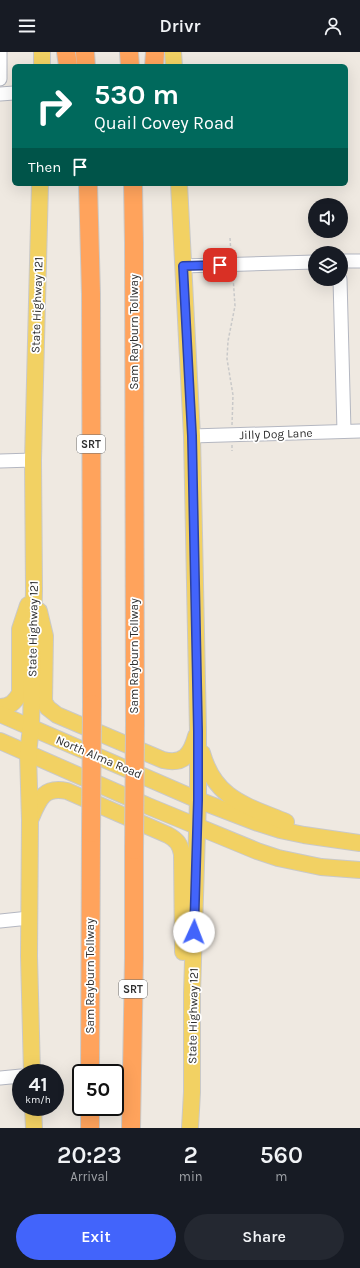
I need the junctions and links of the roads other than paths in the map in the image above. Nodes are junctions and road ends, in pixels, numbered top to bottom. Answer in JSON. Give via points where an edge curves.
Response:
{"nodes":[{"id":1,"x":0,"y":52,"type":"edge"},
{"id":2,"x":42,"y":52,"type":"edge"},
{"id":3,"x":66,"y":52,"type":"edge"},
{"id":4,"x":85,"y":52,"type":"edge"},
{"id":5,"x":129,"y":52,"type":"edge"},
{"id":6,"x":155,"y":52,"type":"edge"},
{"id":7,"x":174,"y":52,"type":"edge"},
{"id":8,"x":42,"y":64,"type":"edge"},
{"id":9,"x":68,"y":64,"type":"edge"},
{"id":10,"x":86,"y":64,"type":"edge"},
{"id":11,"x":130,"y":64,"type":"edge"},
{"id":12,"x":154,"y":64,"type":"edge"},
{"id":13,"x":174,"y":64,"type":"edge"},
{"id":14,"x":0,"y":79,"type":"edge"},
{"id":15,"x":12,"y":93,"type":"edge"},
{"id":16,"x":0,"y":94,"type":"edge"},
{"id":17,"x":40,"y":186,"type":"edge"},
{"id":18,"x":77,"y":186,"type":"edge"},
{"id":19,"x":88,"y":186,"type":"edge"},
{"id":20,"x":132,"y":186,"type":"edge"},
{"id":21,"x":144,"y":186,"type":"edge"},
{"id":22,"x":179,"y":186,"type":"edge"},
{"id":23,"x":134,"y":242,"type":"junction"},
{"id":24,"x":348,"y":261,"type":"edge"},
{"id":25,"x":360,"y":261,"type":"edge"},
{"id":26,"x":308,"y":262,"type":"edge"},
{"id":27,"x":183,"y":266,"type":"junction"},
{"id":28,"x":340,"y":286,"type":"edge"},
{"id":29,"x":91,"y":294,"type":"junction"},
{"id":30,"x":344,"y":431,"type":"junction"},
{"id":31,"x":360,"y":431,"type":"edge"},
{"id":32,"x":192,"y":436,"type":"junction"},
{"id":33,"x":0,"y":460,"type":"edge"},
{"id":34,"x":33,"y":460,"type":"junction"},
{"id":35,"x":34,"y":588,"type":"junction"},
{"id":36,"x":0,"y":707,"type":"edge"},
{"id":37,"x":0,"y":714,"type":"edge"},
{"id":38,"x":31,"y":727,"type":"junction"},
{"id":39,"x":198,"y":731,"type":"junction"},
{"id":40,"x":0,"y":742,"type":"edge"},
{"id":41,"x":28,"y":754,"type":"junction"},
{"id":42,"x":198,"y":800,"type":"junction"},
{"id":43,"x":30,"y":820,"type":"junction"},
{"id":44,"x":196,"y":826,"type":"junction"},
{"id":45,"x":323,"y":837,"type":"junction"},
{"id":46,"x":360,"y":843,"type":"edge"},
{"id":47,"x":360,"y":870,"type":"edge"},
{"id":48,"x":29,"y":918,"type":"junction"},
{"id":49,"x":0,"y":921,"type":"edge"},
{"id":50,"x":192,"y":992,"type":"junction"},
{"id":51,"x":32,"y":1064,"type":"edge"},
{"id":52,"x":90,"y":1064,"type":"edge"},
{"id":53,"x":12,"y":1077,"type":"edge"},
{"id":54,"x":0,"y":1078,"type":"edge"},
{"id":55,"x":33,"y":1116,"type":"edge"},
{"id":56,"x":90,"y":1116,"type":"edge"},
{"id":57,"x":34,"y":1128,"type":"edge"},
{"id":58,"x":90,"y":1128,"type":"edge"},
{"id":59,"x":131,"y":1128,"type":"edge"},
{"id":60,"x":190,"y":1128,"type":"edge"}],
"edges":[{"from":1,"to":14,"type":"lane"},
{"from":2,"to":8,"type":"main road"},
{"from":3,"to":9,"type":"highway"},
{"from":4,"to":10,"type":"highway"},
{"from":5,"to":11,"type":"highway"},
{"from":6,"to":12,"type":"highway"},
{"from":7,"to":13,"type":"main road"},
{"from":15,"to":16,"type":"lane"},
{"from":17,"to":34,"type":"main road","name":"State Highway 121"},
{"from":18,"to":29,"type":"highway"},
{"from":19,"to":29,"type":"highway","name":"Sam Rayburn Tollway","number":"SRT"},
{"from":20,"to":23,"type":"highway","name":"Sam Rayburn Tollway","number":"SRT"},
{"from":21,"to":23,"type":"highway"},
{"from":22,"to":27,"type":"main road","name":"State Highway 121"},
{"from":23,"to":59,"type":"highway","name":"Sam Rayburn Tollway","number":"SRT","bridge":true,"via":[[134,958]]},
{"from":24,"to":25,"type":"lane"},
{"from":26,"to":27,"type":"lane"},
{"from":27,"to":32,"type":"main road","name":"State Highway 121"},
{"from":28,"to":30,"type":"lane"},
{"from":29,"to":52,"type":"highway","name":"Sam Rayburn Tollway","number":"SRT","bridge":true},
{"from":30,"to":31,"type":"lane","name":"Jilly Dog Lane"},
{"from":30,"to":32,"type":"lane","name":"Jilly Dog Lane"},
{"from":32,"to":39,"type":"main road","name":"State Highway 121"},
{"from":33,"to":34,"type":"lane"},
{"from":34,"to":35,"type":"main road","name":"State Highway 121"},
{"from":35,"to":36,"type":"main road","via":[[20,629],[20,693],[16,701],[9,706]]},
{"from":35,"to":38,"type":"main road","name":"State Highway 121"},
{"from":35,"to":39,"type":"main road","via":[[45,636],[44,702],[52,712],[168,762],[179,760],[188,754]]},
{"from":37,"to":38,"type":"main road","name":"North Alma Road"},
{"from":38,"to":41,"type":"main road","name":"State Highway 121"},
{"from":38,"to":42,"type":"main road","name":"North Alma Road"},
{"from":39,"to":42,"type":"main road","name":"State Highway 121"},
{"from":39,"to":45,"type":"main road","via":[[206,766],[226,794]]},
{"from":40,"to":41,"type":"main road","name":"North Alma Road"},
{"from":41,"to":43,"type":"main road","name":"State Highway 121"},
{"from":41,"to":44,"type":"main road","name":"North Alma Road"},
{"from":42,"to":44,"type":"main road","name":"State Highway 121"},
{"from":42,"to":45,"type":"main road","name":"North Alma Road","via":[[278,829]]},
{"from":43,"to":48,"type":"main road","name":"State Highway 121"},
{"from":43,"to":50,"type":"main road","via":[[38,801],[46,793],[58,789],[176,840],[181,846],[182,854],[183,952]]},
{"from":44,"to":47,"type":"main road","name":"North Alma Road","via":[[278,858],[321,867]]},
{"from":44,"to":50,"type":"main road","name":"State Highway 121"},
{"from":45,"to":46,"type":"main road"},
{"from":48,"to":49,"type":"lane"},
{"from":48,"to":51,"type":"main road","name":"State Highway 121"},
{"from":50,"to":60,"type":"main road","name":"State Highway 121"},
{"from":53,"to":54,"type":"lane"},
{"from":55,"to":57,"type":"main road"},
{"from":56,"to":58,"type":"highway"}]}
